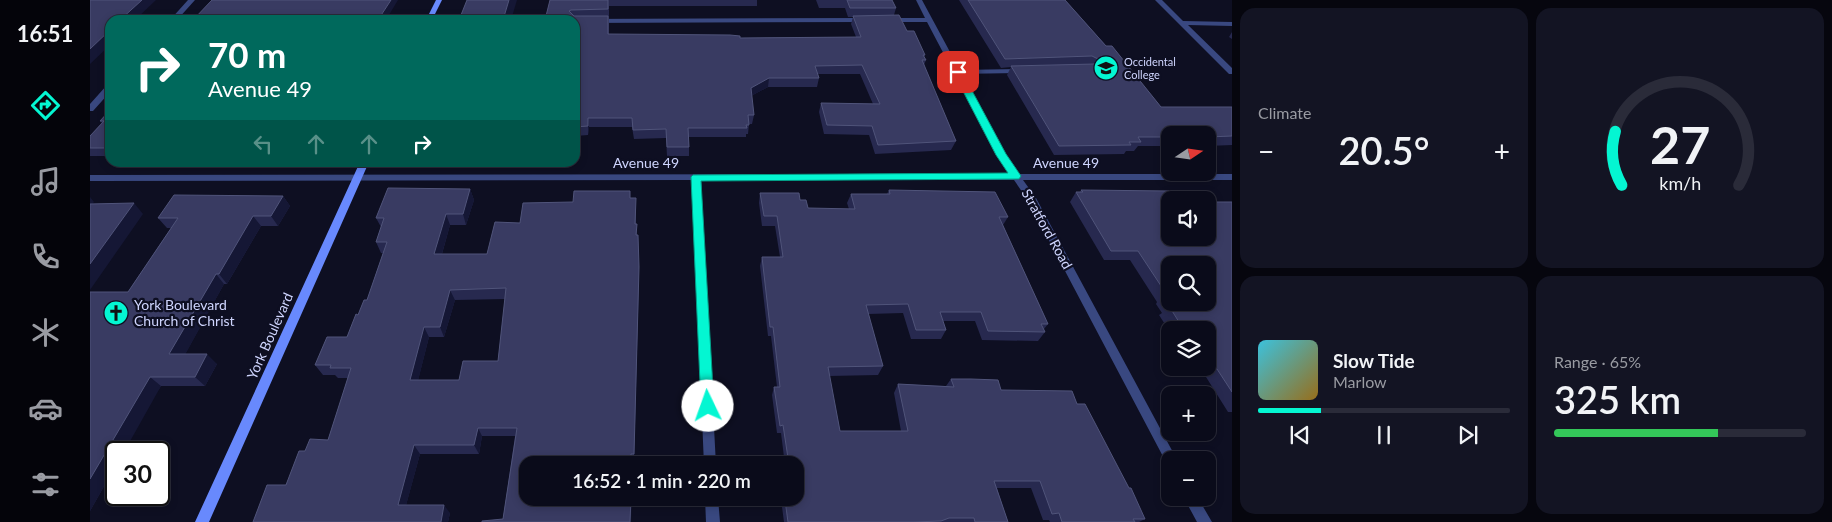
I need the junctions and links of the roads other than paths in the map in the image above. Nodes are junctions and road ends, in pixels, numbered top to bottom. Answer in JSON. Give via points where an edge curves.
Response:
{"nodes":[{"id":1,"x":192,"y":0,"type":"edge"},
{"id":2,"x":439,"y":0,"type":"edge"},
{"id":3,"x":919,"y":0,"type":"edge"},
{"id":4,"x":1158,"y":0,"type":"edge"},
{"id":5,"x":178,"y":15,"type":"edge"},
{"id":6,"x":432,"y":15,"type":"edge"},
{"id":7,"x":930,"y":20,"type":"junction"},
{"id":8,"x":580,"y":21,"type":"edge"},
{"id":9,"x":1181,"y":23,"type":"junction"},
{"id":10,"x":1232,"y":24,"type":"edge"},
{"id":11,"x":1032,"y":71,"type":"edge"},
{"id":12,"x":958,"y":72,"type":"junction"},
{"id":13,"x":1232,"y":72,"type":"edge"},
{"id":14,"x":105,"y":92,"type":"edge"},
{"id":15,"x":90,"y":108,"type":"edge"},
{"id":16,"x":363,"y":167,"type":"edge"},
{"id":17,"x":1016,"y":176,"type":"junction"},
{"id":18,"x":358,"y":177,"type":"junction"},
{"id":19,"x":696,"y":177,"type":"junction"},
{"id":20,"x":1232,"y":177,"type":"edge"},
{"id":21,"x":90,"y":178,"type":"edge"},
{"id":22,"x":1166,"y":451,"type":"edge"},
{"id":23,"x":710,"y":456,"type":"edge"},
{"id":24,"x":712,"y":506,"type":"edge"},
{"id":25,"x":1196,"y":506,"type":"edge"},
{"id":26,"x":202,"y":522,"type":"edge"},
{"id":27,"x":713,"y":522,"type":"edge"},
{"id":28,"x":1205,"y":522,"type":"edge"}],
"edges":[{"from":1,"to":5,"type":"street"},
{"from":2,"to":6,"type":"main road"},
{"from":3,"to":7,"type":"street","name":"Stratford Road"},
{"from":4,"to":9,"type":"street"},
{"from":7,"to":8,"type":"street"},
{"from":7,"to":12,"type":"street","name":"Stratford Road"},
{"from":9,"to":10,"type":"street"},
{"from":9,"to":13,"type":"street"},
{"from":11,"to":12,"type":"street"},
{"from":12,"to":17,"type":"street","name":"Stratford Road","via":[[1001,155]]},
{"from":14,"to":15,"type":"street"},
{"from":16,"to":18,"type":"main road","name":"York Boulevard"},
{"from":17,"to":19,"type":"street","name":"Avenue 49"},
{"from":17,"to":20,"type":"street","name":"Avenue 49"},
{"from":17,"to":22,"type":"street","name":"Stratford Road","via":[[1031,198]]},
{"from":18,"to":19,"type":"street","name":"Avenue 49"},
{"from":18,"to":21,"type":"street","name":"Avenue 49"},
{"from":18,"to":26,"type":"main road","name":"York Boulevard"},
{"from":19,"to":23,"type":"street"},
{"from":24,"to":27,"type":"street"},
{"from":25,"to":28,"type":"street"}]}
